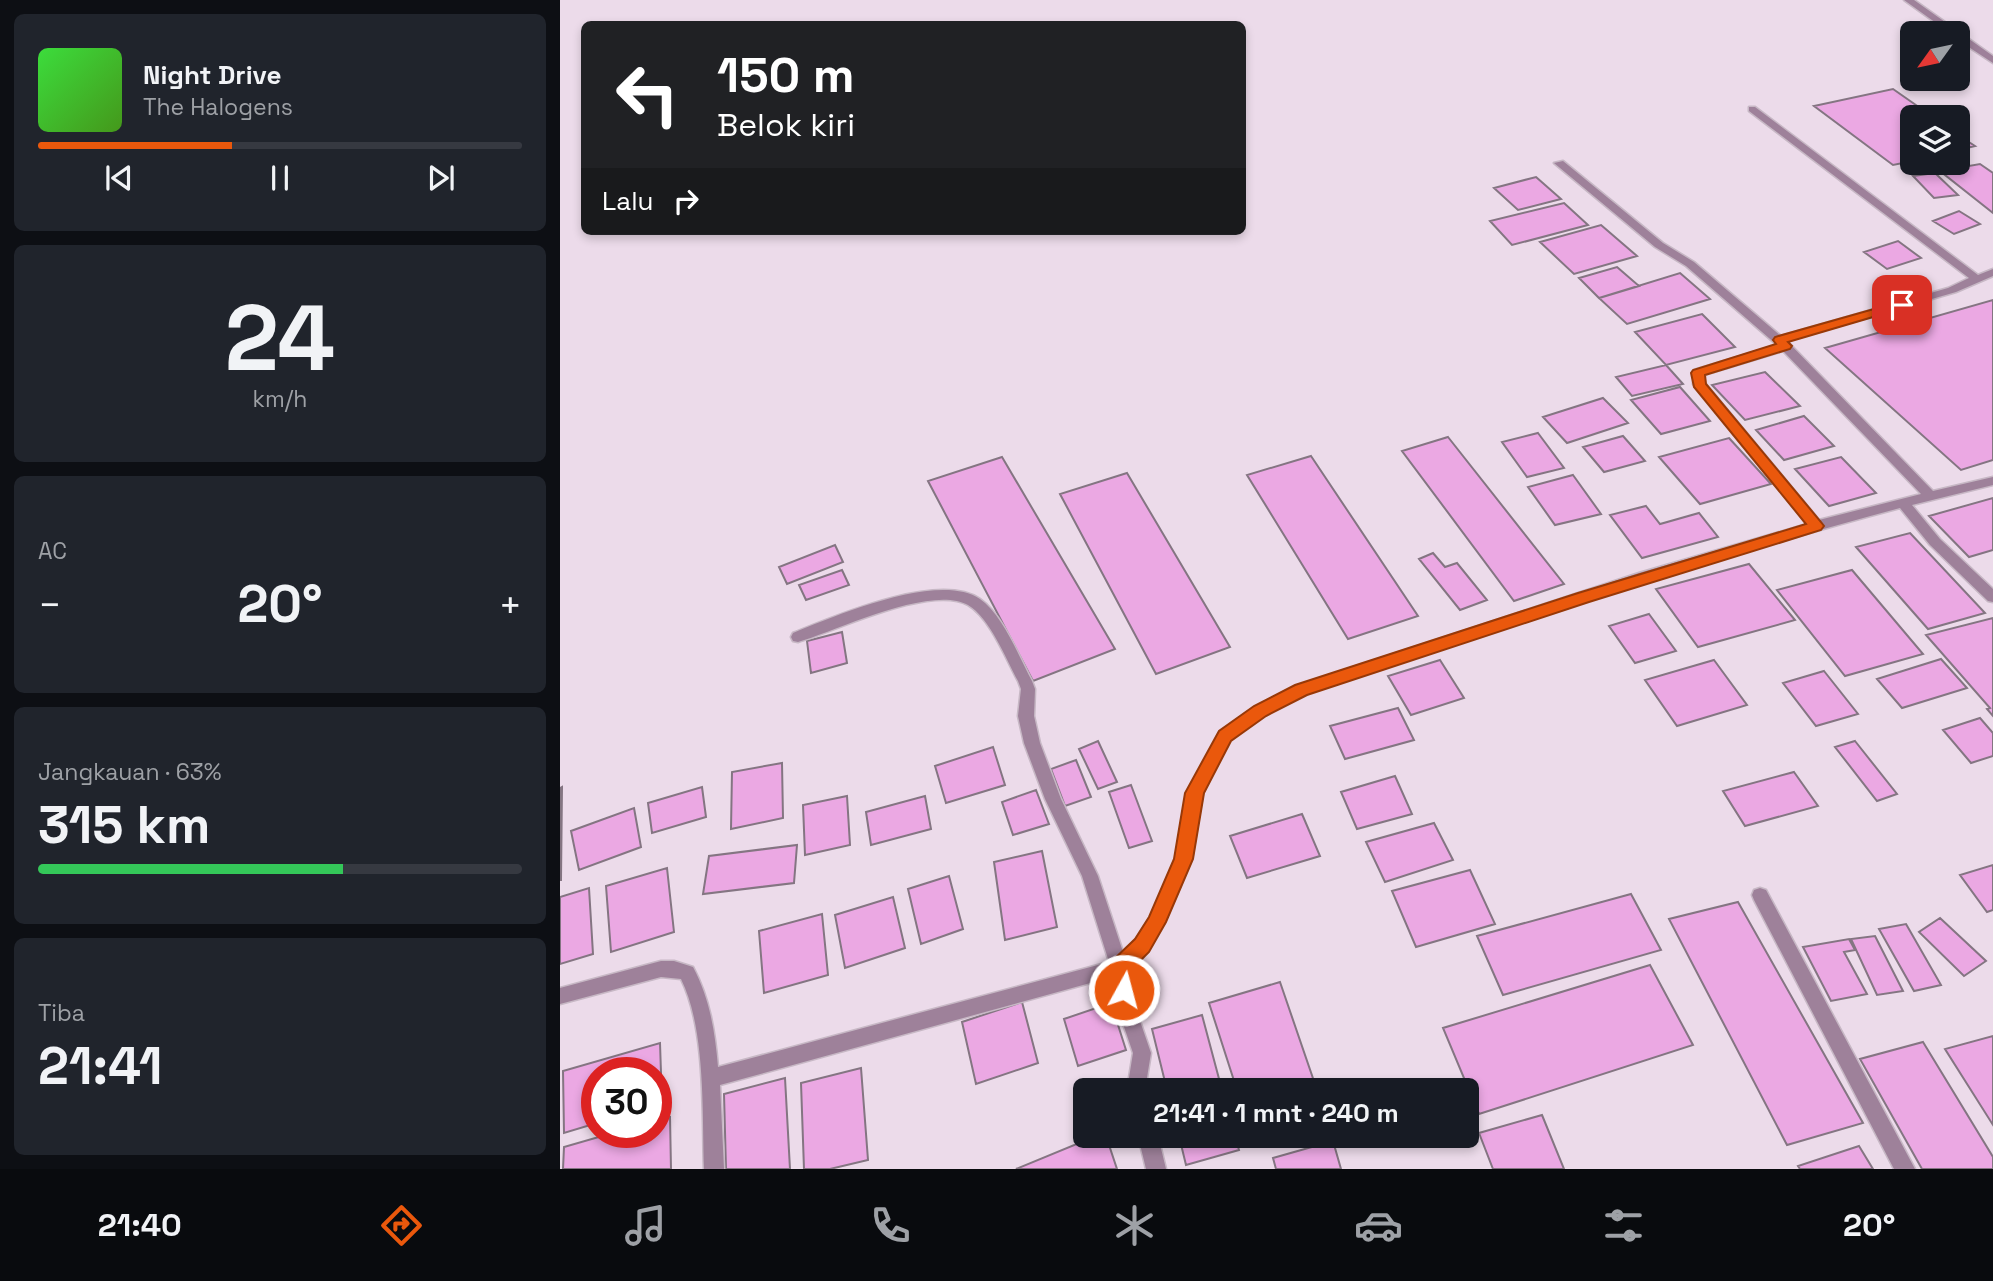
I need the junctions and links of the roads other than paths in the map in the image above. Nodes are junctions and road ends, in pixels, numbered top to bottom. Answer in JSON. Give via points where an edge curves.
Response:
{"nodes":[{"id":1,"x":1908,"y":0,"type":"edge"},
{"id":2,"x":1938,"y":21,"type":"edge"},
{"id":3,"x":1970,"y":43,"type":"edge"},
{"id":4,"x":1993,"y":60,"type":"edge"},
{"id":5,"x":1752,"y":109,"type":"dead end"},
{"id":6,"x":1559,"y":163,"type":"dead end"},
{"id":7,"x":1993,"y":272,"type":"edge"},
{"id":8,"x":1978,"y":279,"type":"junction"},
{"id":9,"x":1782,"y":343,"type":"junction"},
{"id":10,"x":1993,"y":481,"type":"edge"},
{"id":11,"x":1930,"y":495,"type":"junction"},
{"id":12,"x":1903,"y":503,"type":"junction"},
{"id":13,"x":1816,"y":526,"type":"junction"},
{"id":14,"x":1993,"y":597,"type":"edge"},
{"id":15,"x":798,"y":637,"type":"dead end"},
{"id":16,"x":1760,"y":895,"type":"dead end"},
{"id":17,"x":1119,"y":967,"type":"junction"},
{"id":18,"x":560,"y":996,"type":"edge"},
{"id":19,"x":1138,"y":1078,"type":"edge"},
{"id":20,"x":709,"y":1079,"type":"junction"},
{"id":21,"x":1151,"y":1148,"type":"edge"},
{"id":22,"x":715,"y":1169,"type":"edge"},
{"id":23,"x":1156,"y":1169,"type":"edge"},
{"id":24,"x":1905,"y":1169,"type":"edge"}],
"edges":[{"from":1,"to":2,"type":"street"},
{"from":3,"to":4,"type":"street"},
{"from":5,"to":8,"type":"street"},
{"from":6,"to":9,"type":"street","via":[[1690,264]]},
{"from":7,"to":8,"type":"street"},
{"from":8,"to":9,"type":"street"},
{"from":9,"to":11,"type":"street"},
{"from":9,"to":13,"type":"street","via":[[1698,373],[1697,379]]},
{"from":10,"to":11,"type":"street"},
{"from":11,"to":12,"type":"street"},
{"from":12,"to":13,"type":"street"},
{"from":12,"to":14,"type":"street","via":[[1935,542]]},
{"from":13,"to":17,"type":"street","via":[[1301,690],[1260,711],[1225,736],[1212,758],[1195,793],[1184,859],[1156,922],[1142,946]]},
{"from":15,"to":17,"type":"street","via":[[932,594],[952,594],[973,602],[1025,681],[1032,743],[1090,876]]},
{"from":16,"to":24,"type":"street"},
{"from":17,"to":19,"type":"street","via":[[1142,1053]]},
{"from":17,"to":20,"type":"street"},
{"from":18,"to":20,"type":"street","via":[[661,969],[687,973],[700,994]]},
{"from":20,"to":22,"type":"street"},
{"from":21,"to":23,"type":"street"}]}
